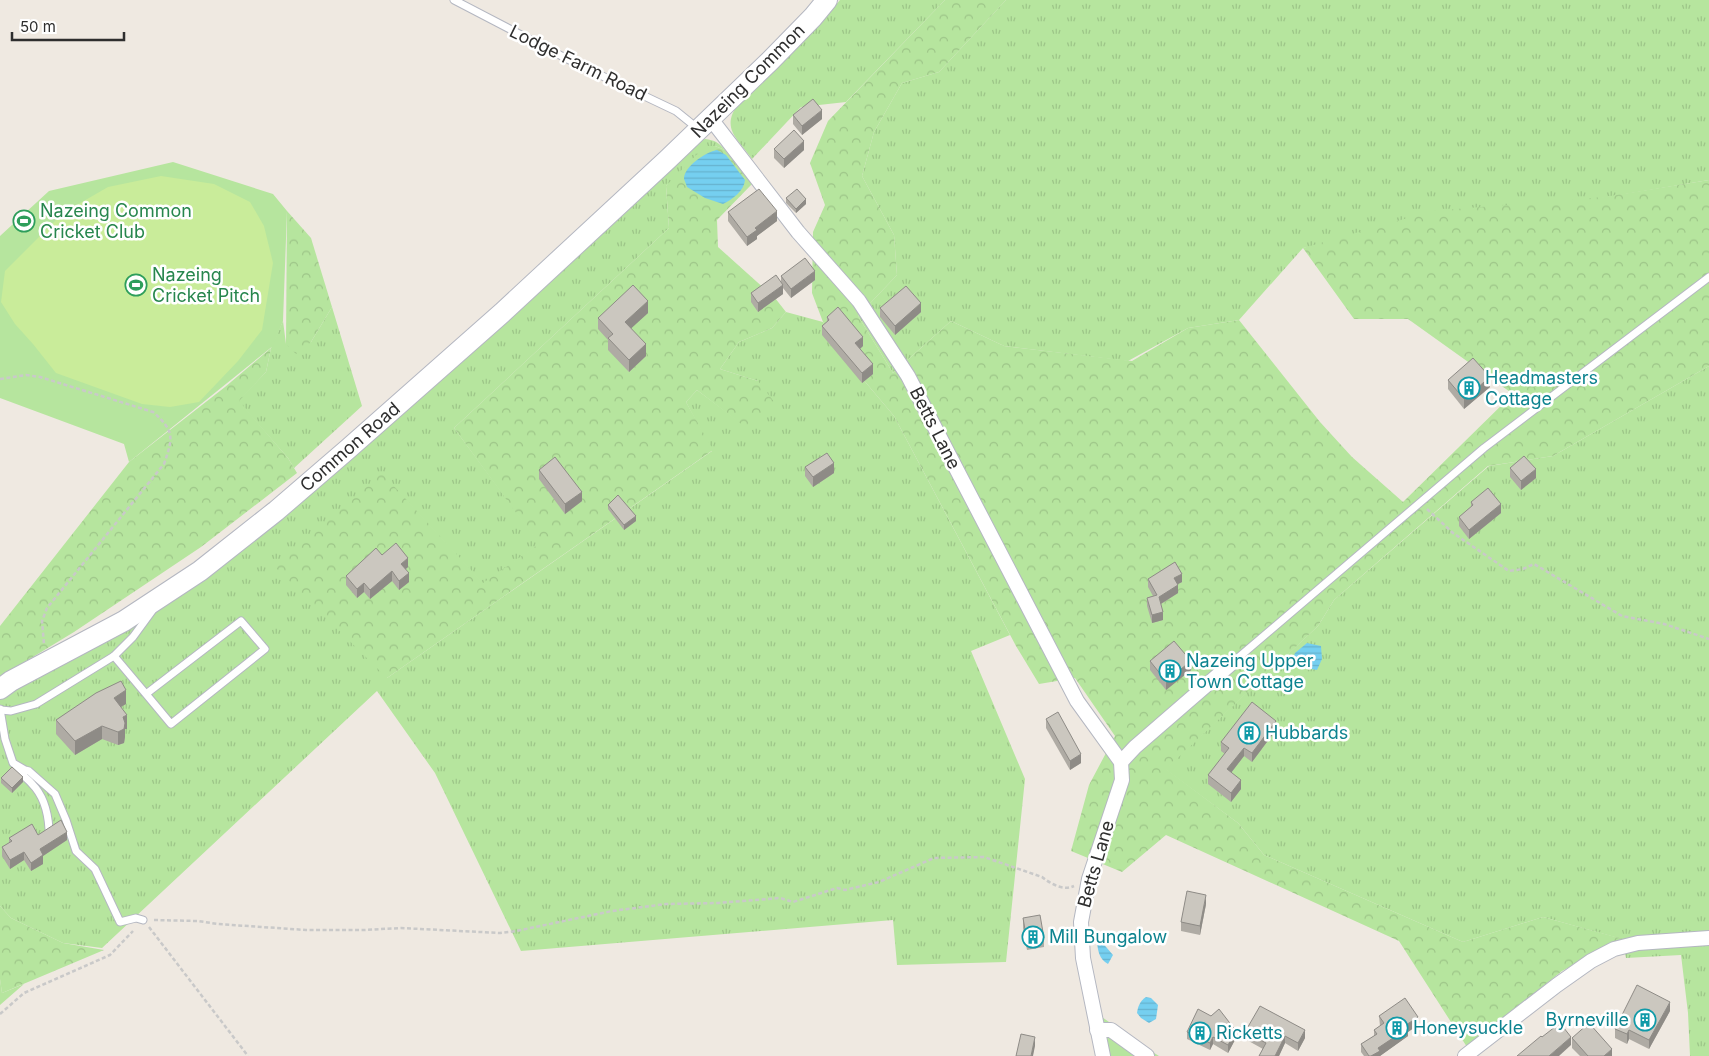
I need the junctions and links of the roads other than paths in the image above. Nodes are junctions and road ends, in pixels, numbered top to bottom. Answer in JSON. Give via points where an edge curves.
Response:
{"nodes":[{"id":1,"x":454,"y":0,"type":"edge"},
{"id":2,"x":827,"y":0,"type":"edge"},
{"id":3,"x":705,"y":124,"type":"junction"},
{"id":4,"x":667,"y":160,"type":"joint"},
{"id":5,"x":1709,"y":277,"type":"edge"},
{"id":6,"x":160,"y":598,"type":"junction"},
{"id":7,"x":114,"y":656,"type":"junction"},
{"id":8,"x":1232,"y":663,"type":"joint"},
{"id":9,"x":0,"y":689,"type":"edge"},
{"id":10,"x":146,"y":694,"type":"junction"},
{"id":11,"x":1,"y":709,"type":"edge"},
{"id":12,"x":1121,"y":762,"type":"junction"},
{"id":13,"x":14,"y":764,"type":"junction"},
{"id":14,"x":49,"y":829,"type":"edge"},
{"id":15,"x":144,"y":920,"type":"road end"},
{"id":16,"x":1709,"y":938,"type":"edge"},
{"id":17,"x":1097,"y":1030,"type":"junction"},
{"id":18,"x":1103,"y":1056,"type":"edge"},
{"id":19,"x":1147,"y":1056,"type":"edge"},
{"id":20,"x":1466,"y":1056,"type":"edge"}],
"edges":[{"from":1,"to":3,"type":"lane","name":"Lodge Farm Road","via":[[577,64]]},
{"from":2,"to":3,"type":"street","name":"Nazeing Common"},
{"from":3,"to":4,"type":"street","name":"Nazeing Common"},
{"from":3,"to":12,"type":"street","name":"Betts Lane","via":[[859,301],[908,376],[1077,701]]},
{"from":4,"to":6,"type":"street","name":"Common Road","via":[[502,313],[348,449],[276,511]]},
{"from":5,"to":8,"type":"lane","via":[[1484,448]]},
{"from":6,"to":7,"type":"lane","via":[[143,624]]},
{"from":6,"to":9,"type":"street","name":"Common Road","via":[[124,622]]},
{"from":7,"to":10,"type":"lane"},
{"from":7,"to":11,"type":"lane","via":[[36,704],[11,711]]},
{"from":8,"to":12,"type":"street"},
{"from":10,"to":10,"type":"lane","via":[[241,621],[265,650],[171,724]]},
{"from":11,"to":13,"type":"lane","via":[[5,739]]},
{"from":12,"to":17,"type":"street","name":"Betts Lane","via":[[1122,780],[1089,878],[1081,922],[1081,940]]},
{"from":13,"to":14,"type":"lane","via":[[34,785],[44,803]]},
{"from":13,"to":15,"type":"lane","via":[[29,771],[54,794],[76,851],[95,869],[120,922],[136,918]]},
{"from":16,"to":20,"type":"street","via":[[1638,943],[1614,949],[1557,984]]},
{"from":17,"to":18,"type":"street","name":"Betts Lane"},
{"from":17,"to":19,"type":"street","via":[[1110,1030]]}]}
